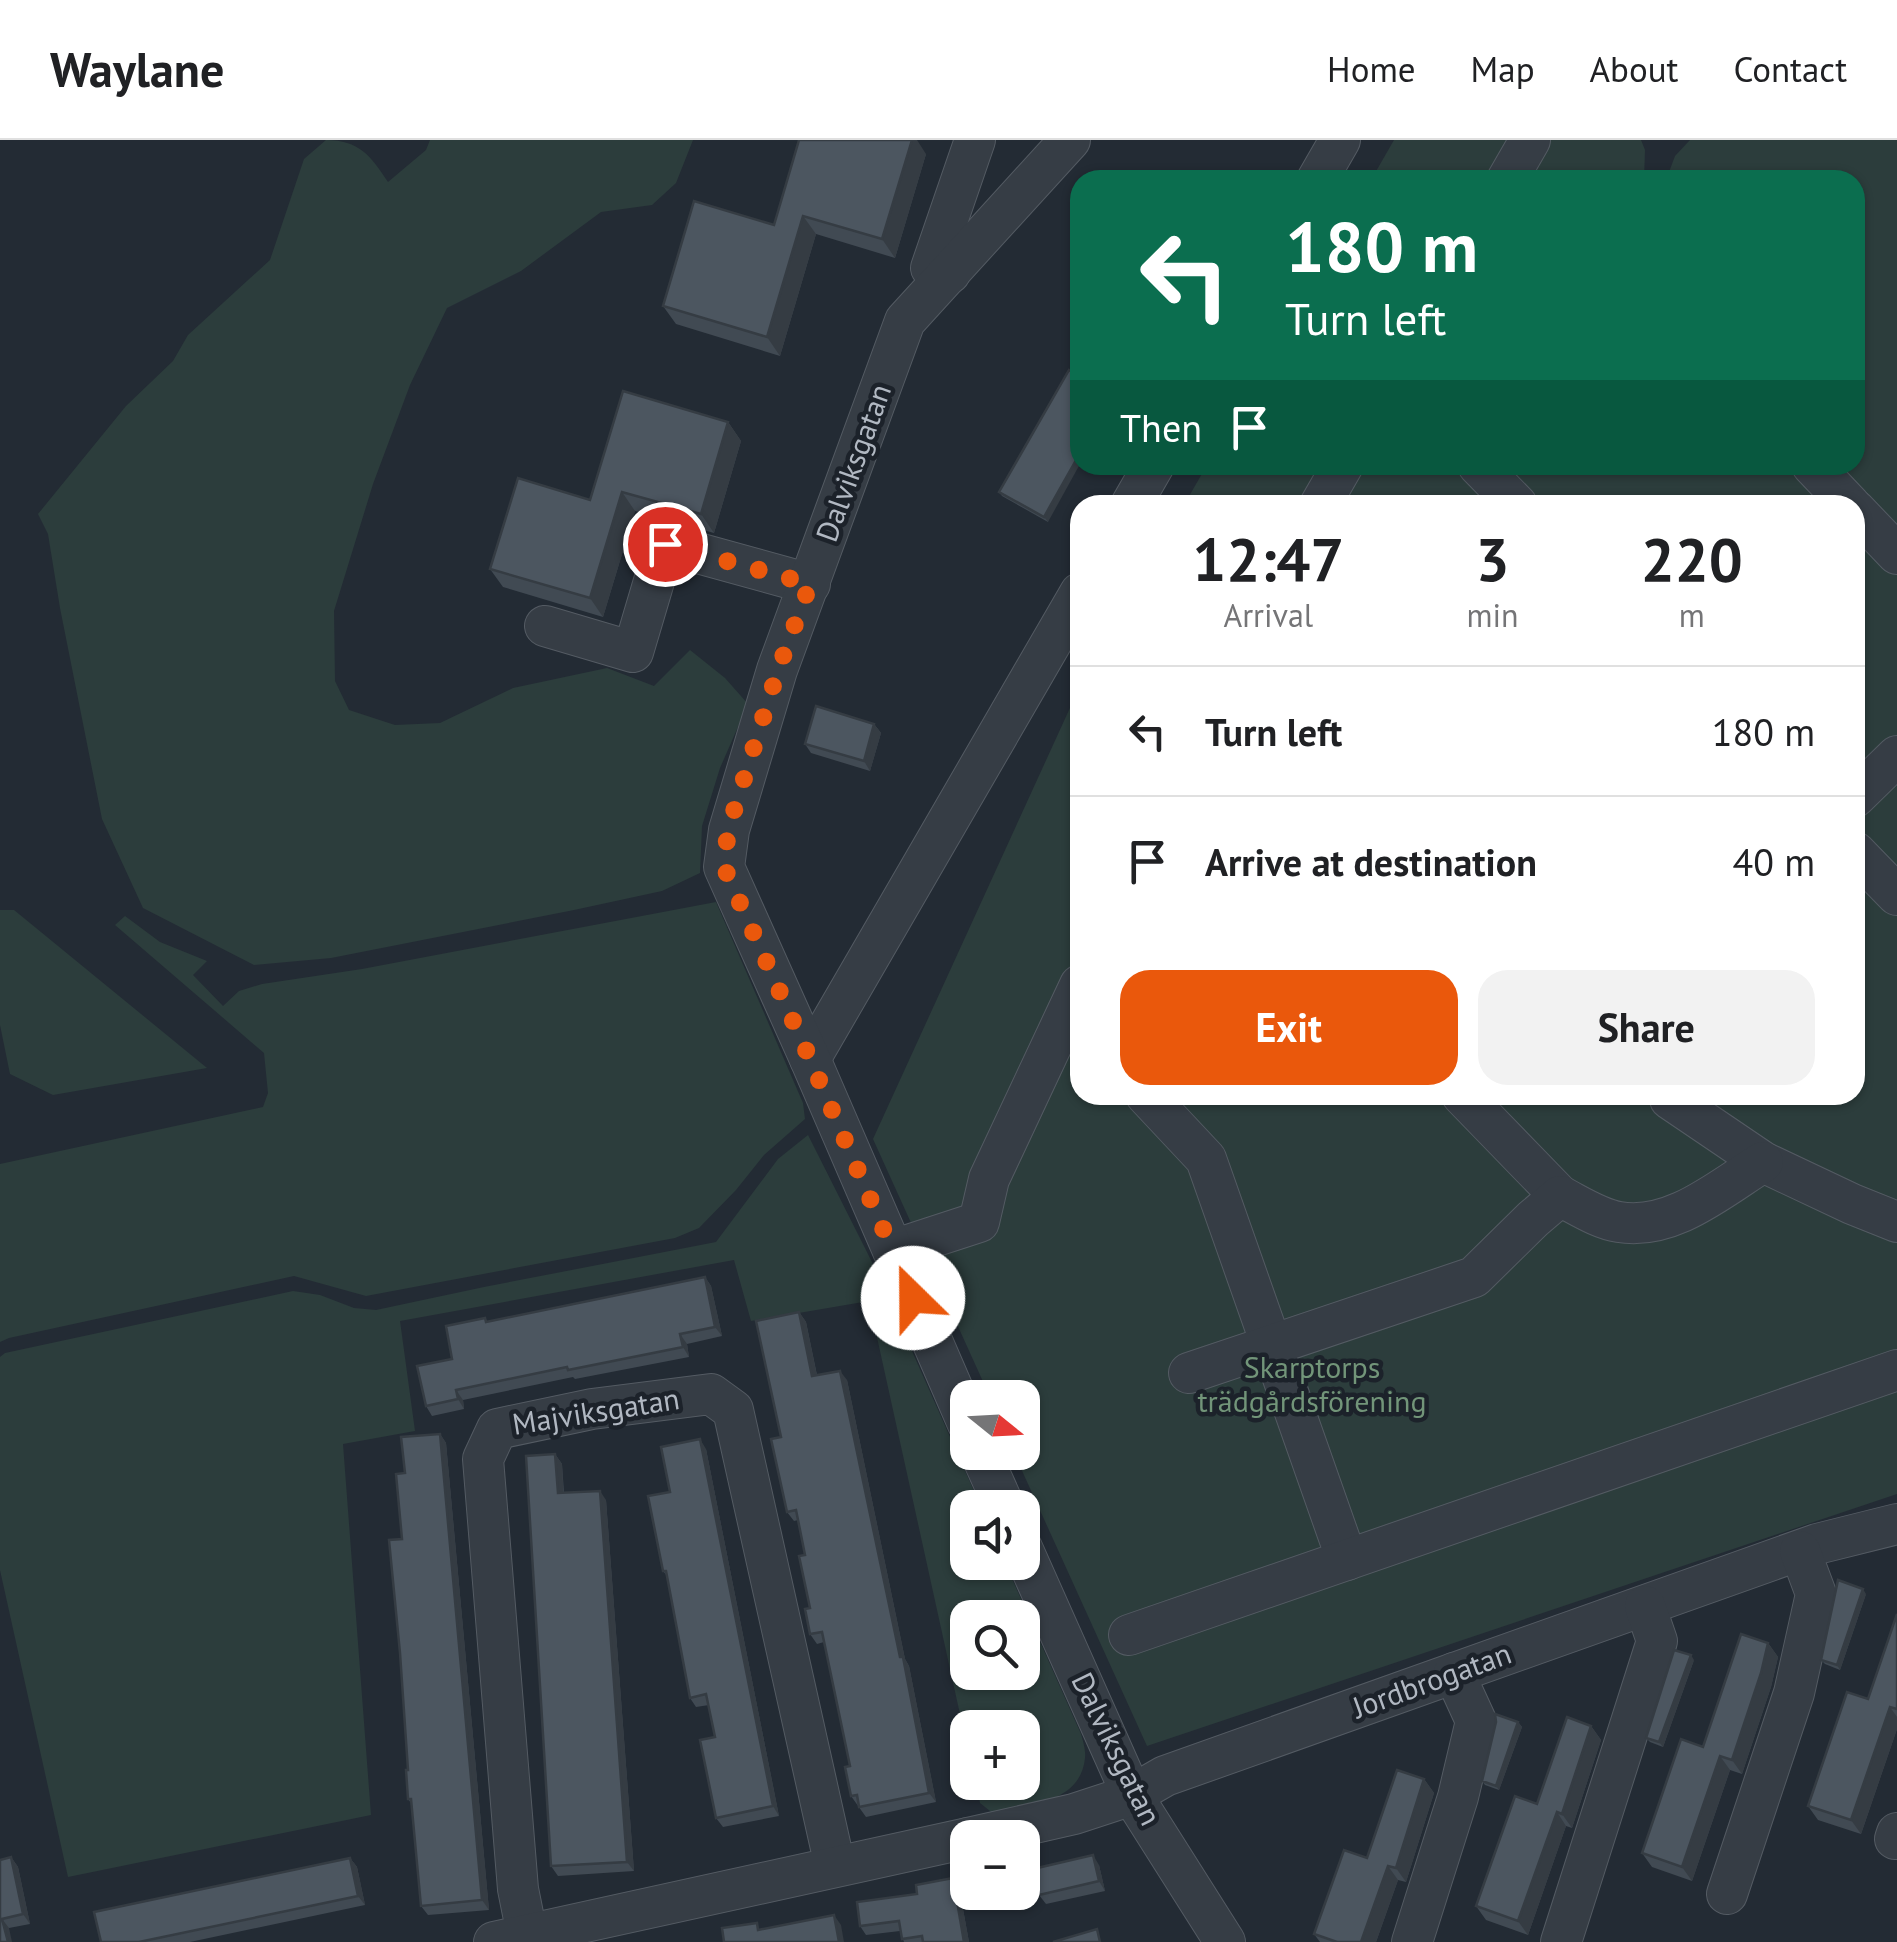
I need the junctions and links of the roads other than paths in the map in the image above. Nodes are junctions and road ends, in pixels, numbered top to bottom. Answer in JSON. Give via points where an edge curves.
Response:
{"nodes":[{"id":1,"x":974,"y":140,"type":"edge"},
{"id":2,"x":1070,"y":140,"type":"edge"},
{"id":3,"x":1340,"y":140,"type":"edge"},
{"id":4,"x":1530,"y":140,"type":"edge"},
{"id":5,"x":1323,"y":170,"type":"edge"},
{"id":6,"x":1514,"y":170,"type":"edge"},
{"id":7,"x":950,"y":272,"type":"junction"},
{"id":8,"x":1488,"y":475,"type":"edge"},
{"id":9,"x":1822,"y":475,"type":"edge"},
{"id":10,"x":1507,"y":495,"type":"edge"},
{"id":11,"x":1841,"y":495,"type":"edge"},
{"id":12,"x":1865,"y":521,"type":"edge"},
{"id":13,"x":1897,"y":554,"type":"edge"},
{"id":14,"x":810,"y":584,"type":"junction"},
{"id":15,"x":1070,"y":610,"type":"edge"},
{"id":16,"x":544,"y":626,"type":"dead end"},
{"id":17,"x":1897,"y":756,"type":"edge"},
{"id":18,"x":1865,"y":787,"type":"edge"},
{"id":19,"x":1865,"y":862,"type":"edge"},
{"id":20,"x":1897,"y":895,"type":"edge"},
{"id":21,"x":1070,"y":1019,"type":"edge"},
{"id":22,"x":810,"y":1059,"type":"junction"},
{"id":23,"x":1155,"y":1105,"type":"edge"},
{"id":24,"x":1472,"y":1105,"type":"edge"},
{"id":25,"x":1680,"y":1105,"type":"edge"},
{"id":26,"x":1763,"y":1162,"type":"junction"},
{"id":27,"x":1560,"y":1196,"type":"junction"},
{"id":28,"x":1897,"y":1222,"type":"edge"},
{"id":29,"x":892,"y":1250,"type":"junction"},
{"id":30,"x":1273,"y":1345,"type":"junction"},
{"id":31,"x":1897,"y":1370,"type":"edge"},
{"id":32,"x":1189,"y":1373,"type":"dead end"},
{"id":33,"x":950,"y":1383,"type":"edge"},
{"id":34,"x":1897,"y":1524,"type":"edge"},
{"id":35,"x":1800,"y":1551,"type":"junction"},
{"id":36,"x":1347,"y":1560,"type":"junction"},
{"id":37,"x":1036,"y":1580,"type":"edge"},
{"id":38,"x":1644,"y":1606,"type":"junction"},
{"id":39,"x":1129,"y":1634,"type":"dead end"},
{"id":40,"x":1454,"y":1673,"type":"junction"},
{"id":41,"x":1132,"y":1795,"type":"junction"},
{"id":42,"x":1040,"y":1822,"type":"edge"},
{"id":43,"x":950,"y":1842,"type":"edge"},
{"id":44,"x":835,"y":1866,"type":"junction"},
{"id":45,"x":1728,"y":1894,"type":"dead end"},
{"id":46,"x":511,"y":1938,"type":"edge"},
{"id":47,"x":1225,"y":1942,"type":"edge"},
{"id":48,"x":1412,"y":1942,"type":"edge"},
{"id":49,"x":1561,"y":1942,"type":"edge"}],
"edges":[{"from":1,"to":7,"type":"street","via":[[931,268]]},
{"from":2,"to":7,"type":"street","name":"Dalviksgatan"},
{"from":3,"to":5,"type":"street"},
{"from":4,"to":6,"type":"street"},
{"from":7,"to":14,"type":"street","name":"Dalviksgatan","via":[[905,321]]},
{"from":8,"to":10,"type":"street"},
{"from":9,"to":11,"type":"street"},
{"from":12,"to":13,"type":"street"},
{"from":14,"to":16,"type":"street","via":[[665,544],[633,652]]},
{"from":14,"to":22,"type":"street","name":"Dalviksgatan","via":[[728,830],[724,867]]},
{"from":15,"to":22,"type":"street"},
{"from":17,"to":18,"type":"street"},
{"from":19,"to":20,"type":"street"},
{"from":21,"to":29,"type":"street","via":[[989,1179],[979,1222]]},
{"from":22,"to":29,"type":"street","name":"Dalviksgatan"},
{"from":23,"to":30,"type":"street","via":[[1206,1159]]},
{"from":24,"to":27,"type":"street"},
{"from":25,"to":26,"type":"street"},
{"from":26,"to":27,"type":"street","via":[[1684,1211],[1649,1223],[1616,1222]]},
{"from":26,"to":28,"type":"street"},
{"from":27,"to":30,"type":"street","via":[[1474,1278]]},
{"from":29,"to":33,"type":"street","name":"Dalviksgatan"},
{"from":30,"to":32,"type":"street"},
{"from":30,"to":36,"type":"street"},
{"from":31,"to":36,"type":"street"},
{"from":34,"to":35,"type":"street","name":"Jordbrogatan"},
{"from":35,"to":38,"type":"street","name":"Jordbrogatan"},
{"from":35,"to":45,"type":"street","via":[[1816,1594],[1794,1692]]},
{"from":36,"to":39,"type":"street"},
{"from":37,"to":41,"type":"street","name":"Dalviksgatan"},
{"from":38,"to":40,"type":"street","name":"Jordbrogatan"},
{"from":38,"to":49,"type":"street","via":[[1658,1642]]},
{"from":40,"to":41,"type":"street","name":"Jordbrogatan","via":[[1165,1776]]},
{"from":40,"to":48,"type":"street","via":[[1476,1721]]},
{"from":41,"to":42,"type":"street","name":"Jordbrogatan"},
{"from":41,"to":47,"type":"street","name":"Dalviksgatan"},
{"from":43,"to":44,"type":"street","name":"Jordbrogatan"},
{"from":44,"to":46,"type":"street","name":"Jordbrogatan"},
{"from":44,"to":46,"type":"street","name":"Majviksgatan","via":[[732,1410],[711,1394],[497,1429],[483,1459],[518,1889]]}]}
